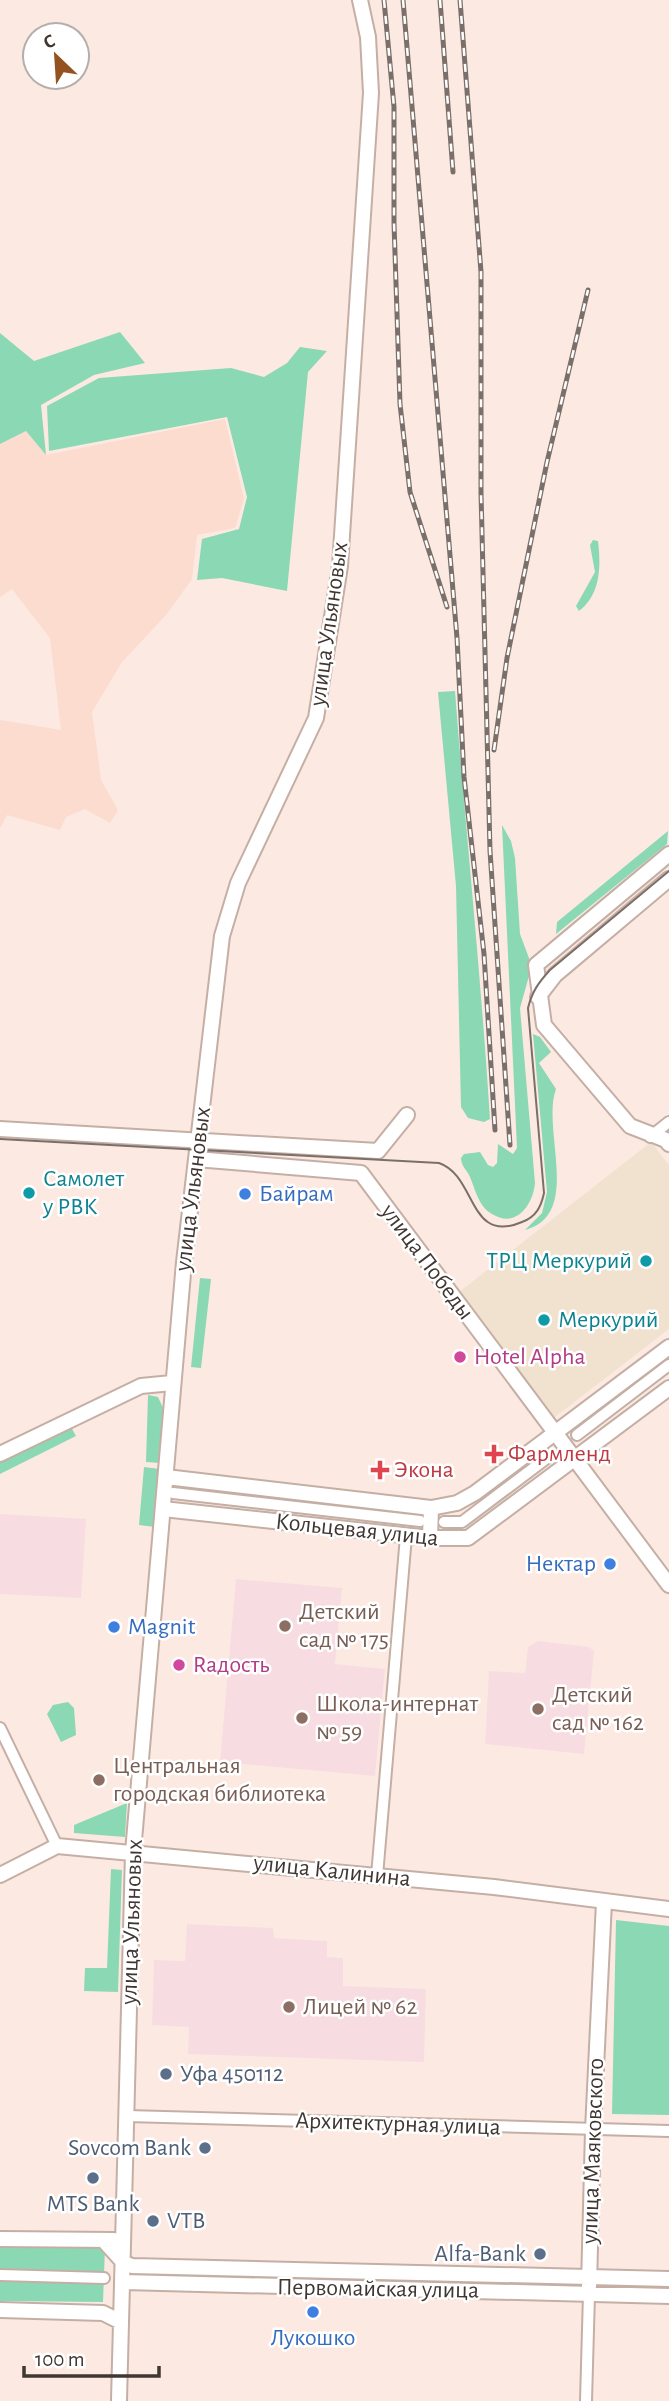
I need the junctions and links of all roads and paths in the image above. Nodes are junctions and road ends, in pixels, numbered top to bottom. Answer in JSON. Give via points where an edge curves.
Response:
{"nodes":[{"id":1,"x":360,"y":0,"type":"edge"},
{"id":2,"x":669,"y":854,"type":"edge"},
{"id":3,"x":669,"y":879,"type":"edge"},
{"id":4,"x":538,"y":997,"type":"junction"},
{"id":5,"x":407,"y":1115,"type":"dead end"},
{"id":6,"x":669,"y":1122,"type":"edge"},
{"id":7,"x":0,"y":1129,"type":"edge"},
{"id":8,"x":650,"y":1137,"type":"junction"},
{"id":9,"x":198,"y":1141,"type":"junction"},
{"id":10,"x":669,"y":1144,"type":"edge"},
{"id":11,"x":196,"y":1158,"type":"junction"},
{"id":12,"x":669,"y":1347,"type":"edge"},
{"id":13,"x":669,"y":1365,"type":"edge"},
{"id":14,"x":173,"y":1383,"type":"junction"},
{"id":15,"x":669,"y":1388,"type":"edge"},
{"id":16,"x":555,"y":1434,"type":"junction"},
{"id":17,"x":578,"y":1434,"type":"dead end"},
{"id":18,"x":0,"y":1454,"type":"edge"},
{"id":19,"x":551,"y":1455,"type":"dead end"},
{"id":20,"x":575,"y":1460,"type":"junction"},
{"id":21,"x":166,"y":1477,"type":"junction"},
{"id":22,"x":173,"y":1493,"type":"dead end"},
{"id":23,"x":431,"y":1508,"type":"junction"},
{"id":24,"x":163,"y":1509,"type":"junction"},
{"id":25,"x":420,"y":1521,"type":"dead end"},
{"id":26,"x":444,"y":1522,"type":"dead end"},
{"id":27,"x":406,"y":1536,"type":"junction"},
{"id":28,"x":430,"y":1538,"type":"junction"},
{"id":29,"x":669,"y":1585,"type":"edge"},
{"id":30,"x":0,"y":1728,"type":"edge"},
{"id":31,"x":57,"y":1846,"type":"junction"},
{"id":32,"x":133,"y":1852,"type":"junction"},
{"id":33,"x":0,"y":1875,"type":"edge"},
{"id":34,"x":377,"y":1876,"type":"junction"},
{"id":35,"x":604,"y":1902,"type":"junction"},
{"id":36,"x":669,"y":1909,"type":"edge"},
{"id":37,"x":127,"y":2116,"type":"junction"},
{"id":38,"x":593,"y":2130,"type":"junction"},
{"id":39,"x":669,"y":2131,"type":"edge"},
{"id":40,"x":124,"y":2231,"type":"junction"},
{"id":41,"x":0,"y":2239,"type":"edge"},
{"id":42,"x":105,"y":2242,"type":"junction"},
{"id":43,"x":124,"y":2263,"type":"junction"},
{"id":44,"x":0,"y":2275,"type":"edge"},
{"id":45,"x":589,"y":2277,"type":"junction"},
{"id":46,"x":104,"y":2278,"type":"dead end"},
{"id":47,"x":669,"y":2280,"type":"edge"},
{"id":48,"x":124,"y":2282,"type":"junction"},
{"id":49,"x":589,"y":2294,"type":"junction"},
{"id":50,"x":669,"y":2296,"type":"edge"},
{"id":51,"x":0,"y":2310,"type":"edge"},
{"id":52,"x":103,"y":2313,"type":"junction"},
{"id":53,"x":121,"y":2322,"type":"junction"},
{"id":54,"x":119,"y":2401,"type":"edge"},
{"id":55,"x":586,"y":2401,"type":"edge"}],
"edges":[{"from":1,"to":9,"type":"street","name":"улица Ульяновых","via":[[368,37],[371,93],[340,566],[316,718],[238,883],[222,936]]},
{"from":2,"to":4,"type":"street","via":[[536,965]]},
{"from":3,"to":4,"type":"street","via":[[555,975]]},
{"from":4,"to":8,"type":"street","via":[[544,1025],[630,1126]]},
{"from":5,"to":9,"type":"street","via":[[378,1151]]},
{"from":6,"to":8,"type":"street"},
{"from":7,"to":9,"type":"street"},
{"from":8,"to":10,"type":"street"},
{"from":9,"to":11,"type":"street","name":"улица Ульяновых"},
{"from":11,"to":14,"type":"street","name":"улица Ульяновых"},
{"from":11,"to":16,"type":"street","name":"улица Победы","via":[[360,1173]]},
{"from":12,"to":16,"type":"street","name":"Кольцевая улица"},
{"from":13,"to":17,"type":"street"},
{"from":14,"to":18,"type":"street","via":[[141,1386]]},
{"from":14,"to":21,"type":"street","name":"улица Ульяновых"},
{"from":15,"to":20,"type":"street","name":"Кольцевая улица"},
{"from":16,"to":20,"type":"street","name":"улица Победы"},
{"from":16,"to":23,"type":"street","name":"Кольцевая улица","via":[[475,1493],[457,1503]]},
{"from":19,"to":26,"type":"street","via":[[462,1521]]},
{"from":20,"to":28,"type":"street","name":"Кольцевая улица","via":[[468,1538]]},
{"from":20,"to":29,"type":"street","name":"улица Победы"},
{"from":21,"to":23,"type":"street","name":"Кольцевая улица"},
{"from":21,"to":24,"type":"street","name":"улица Ульяновых"},
{"from":22,"to":25,"type":"street"},
{"from":23,"to":28,"type":"street"},
{"from":24,"to":27,"type":"street","name":"Кольцевая улица"},
{"from":24,"to":32,"type":"street","name":"улица Ульяновых"},
{"from":27,"to":28,"type":"street","name":"Кольцевая улица"},
{"from":27,"to":34,"type":"street"},
{"from":30,"to":31,"type":"street"},
{"from":31,"to":32,"type":"street","name":"улица Калинина"},
{"from":31,"to":33,"type":"street"},
{"from":32,"to":34,"type":"street","name":"улица Калинина"},
{"from":32,"to":37,"type":"street","name":"улица Ульяновых"},
{"from":34,"to":35,"type":"street","name":"улица Калинина"},
{"from":35,"to":36,"type":"street","name":"улица Калинина"},
{"from":35,"to":38,"type":"street","name":"улица Маяковского"},
{"from":37,"to":38,"type":"street","name":"Архитектурная улица"},
{"from":37,"to":40,"type":"street","name":"улица Ульяновых"},
{"from":38,"to":39,"type":"street","name":"Архитектурная улица"},
{"from":38,"to":45,"type":"street","name":"улица Маяковского"},
{"from":40,"to":42,"type":"street"},
{"from":40,"to":43,"type":"street","name":"улица Ульяновых"},
{"from":41,"to":42,"type":"street"},
{"from":42,"to":43,"type":"street"},
{"from":43,"to":45,"type":"street","name":"Первомайская улица"},
{"from":43,"to":48,"type":"street","name":"улица Ульяновых"},
{"from":44,"to":46,"type":"street"},
{"from":45,"to":47,"type":"street","name":"Первомайская улица"},
{"from":45,"to":49,"type":"street","name":"улица Маяковского"},
{"from":48,"to":49,"type":"street","name":"Первомайская улица"},
{"from":48,"to":52,"type":"street"},
{"from":48,"to":53,"type":"street","name":"улица Ульяновых"},
{"from":49,"to":50,"type":"street","name":"Первомайская улица"},
{"from":49,"to":55,"type":"street","name":"улица Маяковского"},
{"from":51,"to":52,"type":"street"},
{"from":52,"to":53,"type":"street"},
{"from":53,"to":54,"type":"street","name":"улица Ульяновых"}]}
